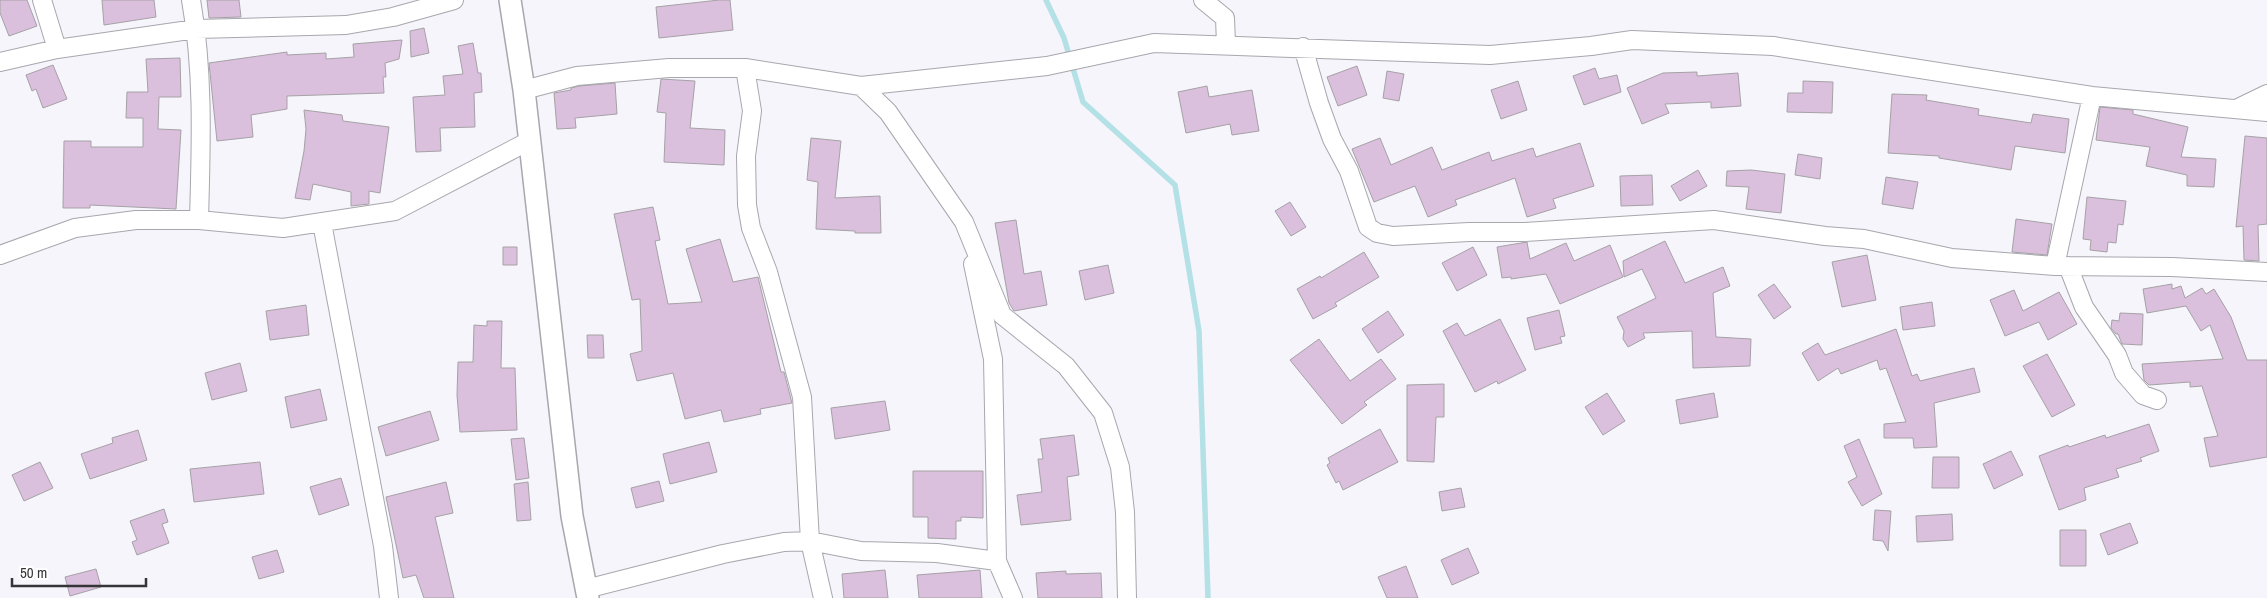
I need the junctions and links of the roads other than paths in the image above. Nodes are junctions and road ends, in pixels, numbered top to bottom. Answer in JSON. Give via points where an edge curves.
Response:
{"nodes":[{"id":1,"x":42,"y":0,"type":"edge"},
{"id":2,"x":191,"y":0,"type":"edge"},
{"id":3,"x":454,"y":0,"type":"edge"},
{"id":4,"x":510,"y":0,"type":"edge"},
{"id":5,"x":1203,"y":0,"type":"edge"},
{"id":6,"x":196,"y":29,"type":"junction"},
{"id":7,"x":1226,"y":44,"type":"junction"},
{"id":8,"x":1303,"y":47,"type":"junction"},
{"id":9,"x":57,"y":49,"type":"junction"},
{"id":10,"x":0,"y":62,"type":"edge"},
{"id":11,"x":745,"y":68,"type":"junction"},
{"id":12,"x":861,"y":86,"type":"junction"},
{"id":13,"x":524,"y":90,"type":"junction"},
{"id":14,"x":2267,"y":94,"type":"edge"},
{"id":15,"x":2092,"y":96,"type":"junction"},
{"id":16,"x":2235,"y":109,"type":"junction"},
{"id":17,"x":2267,"y":112,"type":"edge"},
{"id":18,"x":529,"y":141,"type":"junction"},
{"id":19,"x":199,"y":220,"type":"junction"},
{"id":20,"x":964,"y":222,"type":"junction"},
{"id":21,"x":322,"y":223,"type":"junction"},
{"id":22,"x":0,"y":255,"type":"edge"},
{"id":23,"x":2061,"y":266,"type":"junction"},
{"id":24,"x":2267,"y":272,"type":"edge"},
{"id":25,"x":2157,"y":400,"type":"dead end"},
{"id":26,"x":810,"y":541,"type":"junction"},
{"id":27,"x":997,"y":561,"type":"junction"},
{"id":28,"x":587,"y":594,"type":"edge"},
{"id":29,"x":389,"y":598,"type":"edge"},
{"id":30,"x":822,"y":598,"type":"edge"},
{"id":31,"x":1013,"y":598,"type":"edge"},
{"id":32,"x":1127,"y":598,"type":"edge"}],
"edges":[{"from":1,"to":9,"type":"street"},
{"from":2,"to":6,"type":"street"},
{"from":3,"to":6,"type":"street","via":[[393,17],[346,25]]},
{"from":4,"to":13,"type":"main road"},
{"from":5,"to":7,"type":"street","via":[[1225,18]]},
{"from":6,"to":9,"type":"street"},
{"from":6,"to":19,"type":"street","via":[[202,117]]},
{"from":7,"to":8,"type":"street"},
{"from":7,"to":12,"type":"street","via":[[1154,42],[1047,66]]},
{"from":8,"to":15,"type":"street","via":[[1490,55],[1632,40],[1773,46]]},
{"from":8,"to":23,"type":"street","via":[[1332,139],[1349,171],[1368,227],[1377,233],[1393,236],[1525,232],[1714,220],[1864,239],[1952,258]]},
{"from":9,"to":10,"type":"street"},
{"from":11,"to":12,"type":"street"},
{"from":11,"to":13,"type":"street","via":[[669,68],[577,76]]},
{"from":11,"to":26,"type":"street","via":[[752,111],[746,156],[747,205],[802,397]]},
{"from":12,"to":20,"type":"street","via":[[888,112]]},
{"from":13,"to":18,"type":"main road"},
{"from":14,"to":16,"type":"street"},
{"from":15,"to":16,"type":"street"},
{"from":15,"to":23,"type":"street"},
{"from":16,"to":17,"type":"street"},
{"from":18,"to":21,"type":"street","via":[[395,211]]},
{"from":18,"to":28,"type":"main road","via":[[572,516]]},
{"from":19,"to":21,"type":"street","via":[[283,228]]},
{"from":19,"to":22,"type":"street","via":[[136,220],[75,228]]},
{"from":20,"to":27,"type":"street","via":[[993,359]]},
{"from":20,"to":32,"type":"street","via":[[1002,315],[1066,366],[1103,413],[1120,467]]},
{"from":21,"to":29,"type":"street","via":[[383,546]]},
{"from":23,"to":24,"type":"street"},
{"from":23,"to":25,"type":"street","via":[[2117,355],[2124,372],[2144,395]]},
{"from":26,"to":27,"type":"street","via":[[861,551],[937,553]]},
{"from":26,"to":28,"type":"street","via":[[784,542],[723,554]]},
{"from":26,"to":30,"type":"street"},
{"from":27,"to":31,"type":"street"}]}
